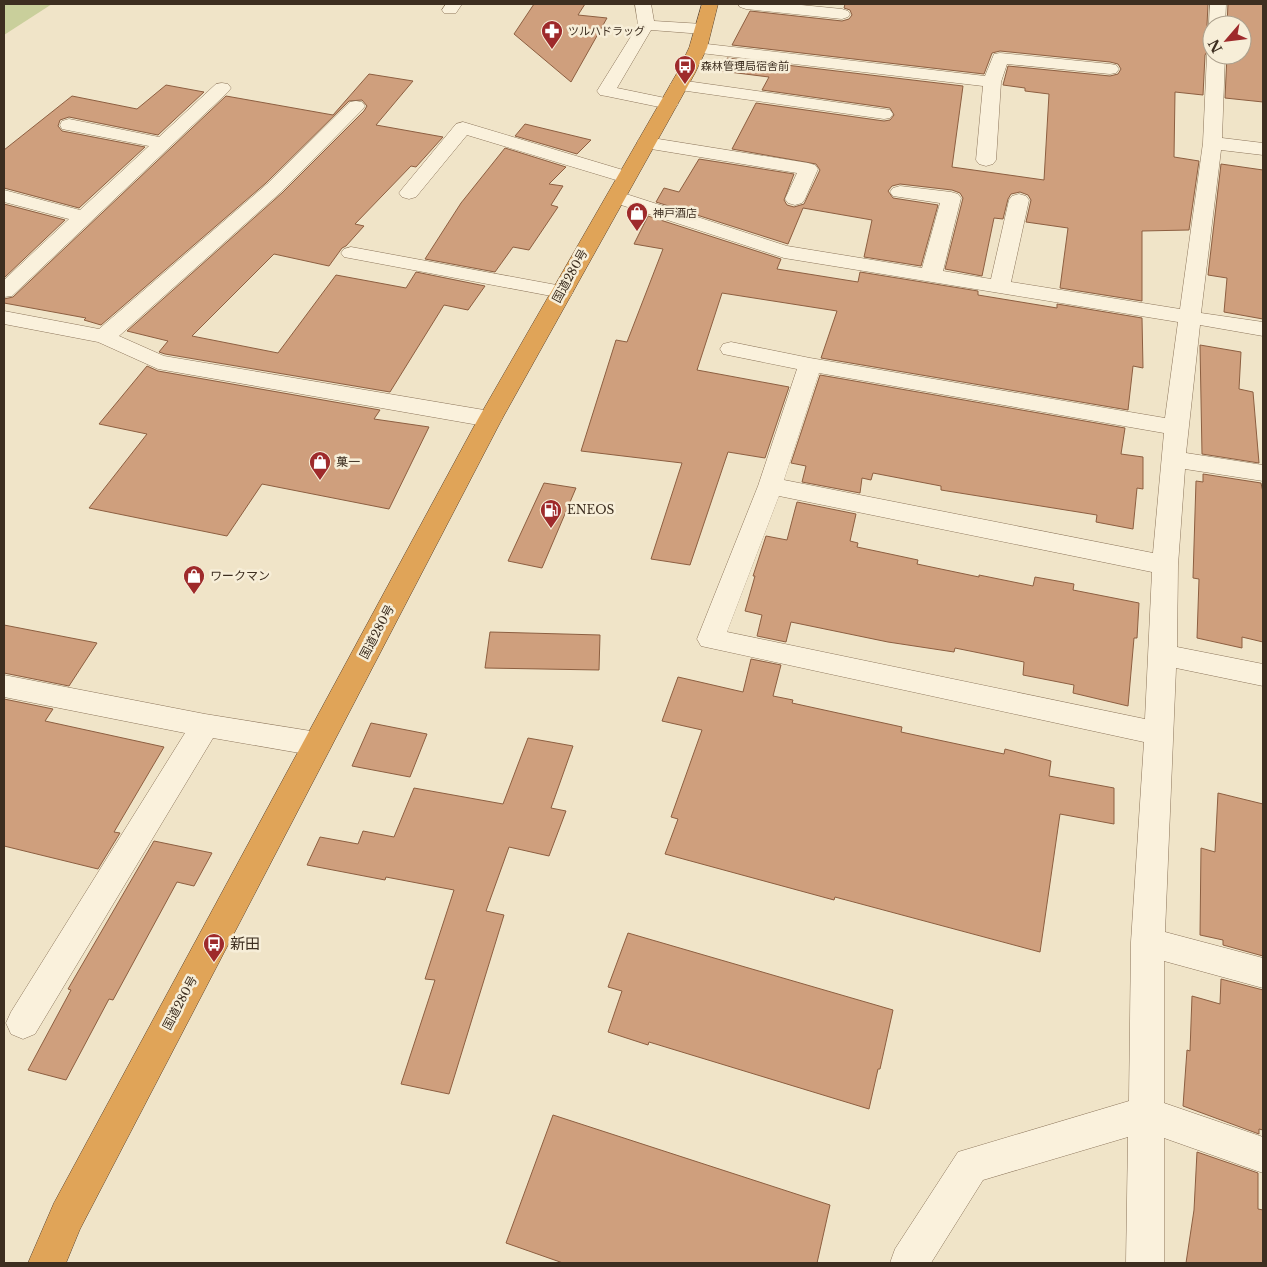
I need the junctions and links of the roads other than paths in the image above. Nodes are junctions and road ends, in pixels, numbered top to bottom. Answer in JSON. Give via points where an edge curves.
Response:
{"nodes":[{"id":1,"x":643,"y":4,"type":"edge"},
{"id":2,"x":710,"y":4,"type":"edge"},
{"id":3,"x":746,"y":4,"type":"edge"},
{"id":4,"x":842,"y":14,"type":"dead end"},
{"id":5,"x":646,"y":24,"type":"junction"},
{"id":6,"x":700,"y":39,"type":"junction"},
{"id":7,"x":1216,"y":65,"type":"edge"},
{"id":8,"x":1110,"y":69,"type":"dead end"},
{"id":9,"x":992,"y":82,"type":"junction"},
{"id":10,"x":222,"y":88,"type":"dead end"},
{"id":11,"x":674,"y":94,"type":"junction"},
{"id":12,"x":356,"y":106,"type":"dead end"},
{"id":13,"x":884,"y":114,"type":"dead end"},
{"id":14,"x":68,"y":125,"type":"dead end"},
{"id":15,"x":646,"y":143,"type":"junction"},
{"id":16,"x":1212,"y":143,"type":"junction"},
{"id":17,"x":163,"y":144,"type":"junction"},
{"id":18,"x":1263,"y":149,"type":"edge"},
{"id":19,"x":986,"y":160,"type":"dead end"},
{"id":20,"x":621,"y":187,"type":"junction"},
{"id":21,"x":900,"y":192,"type":"dead end"},
{"id":22,"x":408,"y":193,"type":"dead end"},
{"id":23,"x":4,"y":196,"type":"edge"},
{"id":24,"x":795,"y":199,"type":"dead end"},
{"id":25,"x":1019,"y":200,"type":"dead end"},
{"id":26,"x":84,"y":217,"type":"junction"},
{"id":27,"x":351,"y":253,"type":"dead end"},
{"id":28,"x":931,"y":275,"type":"junction"},
{"id":29,"x":1000,"y":285,"type":"junction"},
{"id":30,"x":4,"y":291,"type":"edge"},
{"id":31,"x":562,"y":292,"type":"junction"},
{"id":32,"x":1190,"y":317,"type":"junction"},
{"id":33,"x":4,"y":318,"type":"edge"},
{"id":34,"x":1263,"y":329,"type":"edge"},
{"id":35,"x":104,"y":337,"type":"junction"},
{"id":36,"x":731,"y":349,"type":"dead end"},
{"id":37,"x":810,"y":365,"type":"junction"},
{"id":38,"x":490,"y":420,"type":"junction"},
{"id":39,"x":1176,"y":427,"type":"junction"},
{"id":40,"x":1174,"y":459,"type":"junction"},
{"id":41,"x":1263,"y":472,"type":"edge"},
{"id":42,"x":770,"y":486,"type":"junction"},
{"id":43,"x":1165,"y":565,"type":"junction"},
{"id":44,"x":1164,"y":655,"type":"junction"},
{"id":45,"x":1263,"y":675,"type":"edge"},
{"id":46,"x":4,"y":686,"type":"edge"},
{"id":47,"x":205,"y":725,"type":"junction"},
{"id":48,"x":1159,"y":734,"type":"junction"},
{"id":49,"x":318,"y":744,"type":"junction"},
{"id":50,"x":1148,"y":942,"type":"junction"},
{"id":51,"x":1263,"y":973,"type":"edge"},
{"id":52,"x":23,"y":1024,"type":"dead end"},
{"id":53,"x":1146,"y":1114,"type":"junction"},
{"id":54,"x":1263,"y":1155,"type":"edge"},
{"id":55,"x":47,"y":1263,"type":"edge"},
{"id":56,"x":909,"y":1263,"type":"edge"},
{"id":57,"x":1145,"y":1263,"type":"edge"}],
"edges":[{"from":1,"to":5,"type":"street"},
{"from":2,"to":6,"type":"highway","name":"国道280号"},
{"from":3,"to":4,"type":"street"},
{"from":5,"to":6,"type":"street"},
{"from":5,"to":11,"type":"street","via":[[606,91]]},
{"from":6,"to":9,"type":"street"},
{"from":6,"to":11,"type":"highway","name":"国道280号"},
{"from":7,"to":16,"type":"street"},
{"from":8,"to":9,"type":"street","via":[[1000,58]]},
{"from":9,"to":19,"type":"street"},
{"from":10,"to":17,"type":"street"},
{"from":11,"to":13,"type":"street"},
{"from":11,"to":15,"type":"highway","name":"国道280号"},
{"from":12,"to":35,"type":"street","via":[[274,188]]},
{"from":14,"to":17,"type":"street"},
{"from":15,"to":20,"type":"highway","name":"国道280号"},
{"from":15,"to":24,"type":"street","via":[[808,168]]},
{"from":16,"to":18,"type":"street"},
{"from":16,"to":32,"type":"street"},
{"from":17,"to":26,"type":"street"},
{"from":20,"to":22,"type":"street","via":[[463,128]]},
{"from":20,"to":28,"type":"street","via":[[784,252]]},
{"from":20,"to":31,"type":"highway","name":"国道280号"},
{"from":21,"to":28,"type":"street","via":[[951,198]]},
{"from":23,"to":26,"type":"street"},
{"from":25,"to":29,"type":"street"},
{"from":26,"to":30,"type":"street"},
{"from":27,"to":31,"type":"street"},
{"from":28,"to":29,"type":"street"},
{"from":29,"to":32,"type":"street"},
{"from":31,"to":38,"type":"highway","name":"国道280号"},
{"from":32,"to":34,"type":"street"},
{"from":32,"to":39,"type":"street"},
{"from":33,"to":35,"type":"street"},
{"from":35,"to":38,"type":"street","via":[[158,362]]},
{"from":36,"to":37,"type":"street"},
{"from":37,"to":39,"type":"street"},
{"from":37,"to":42,"type":"street"},
{"from":38,"to":49,"type":"highway","name":"国道280号"},
{"from":39,"to":40,"type":"street"},
{"from":40,"to":41,"type":"street"},
{"from":40,"to":43,"type":"street"},
{"from":42,"to":43,"type":"street"},
{"from":42,"to":48,"type":"street","via":[[711,639]]},
{"from":43,"to":44,"type":"street"},
{"from":44,"to":45,"type":"street"},
{"from":44,"to":48,"type":"street"},
{"from":46,"to":47,"type":"street"},
{"from":47,"to":49,"type":"street"},
{"from":47,"to":52,"type":"street"},
{"from":48,"to":50,"type":"street"},
{"from":49,"to":55,"type":"highway","name":"国道280号","via":[[66,1216]]},
{"from":50,"to":51,"type":"street"},
{"from":50,"to":53,"type":"street"},
{"from":53,"to":54,"type":"street"},
{"from":53,"to":56,"type":"street","via":[[971,1165]]},
{"from":53,"to":57,"type":"street"}]}
